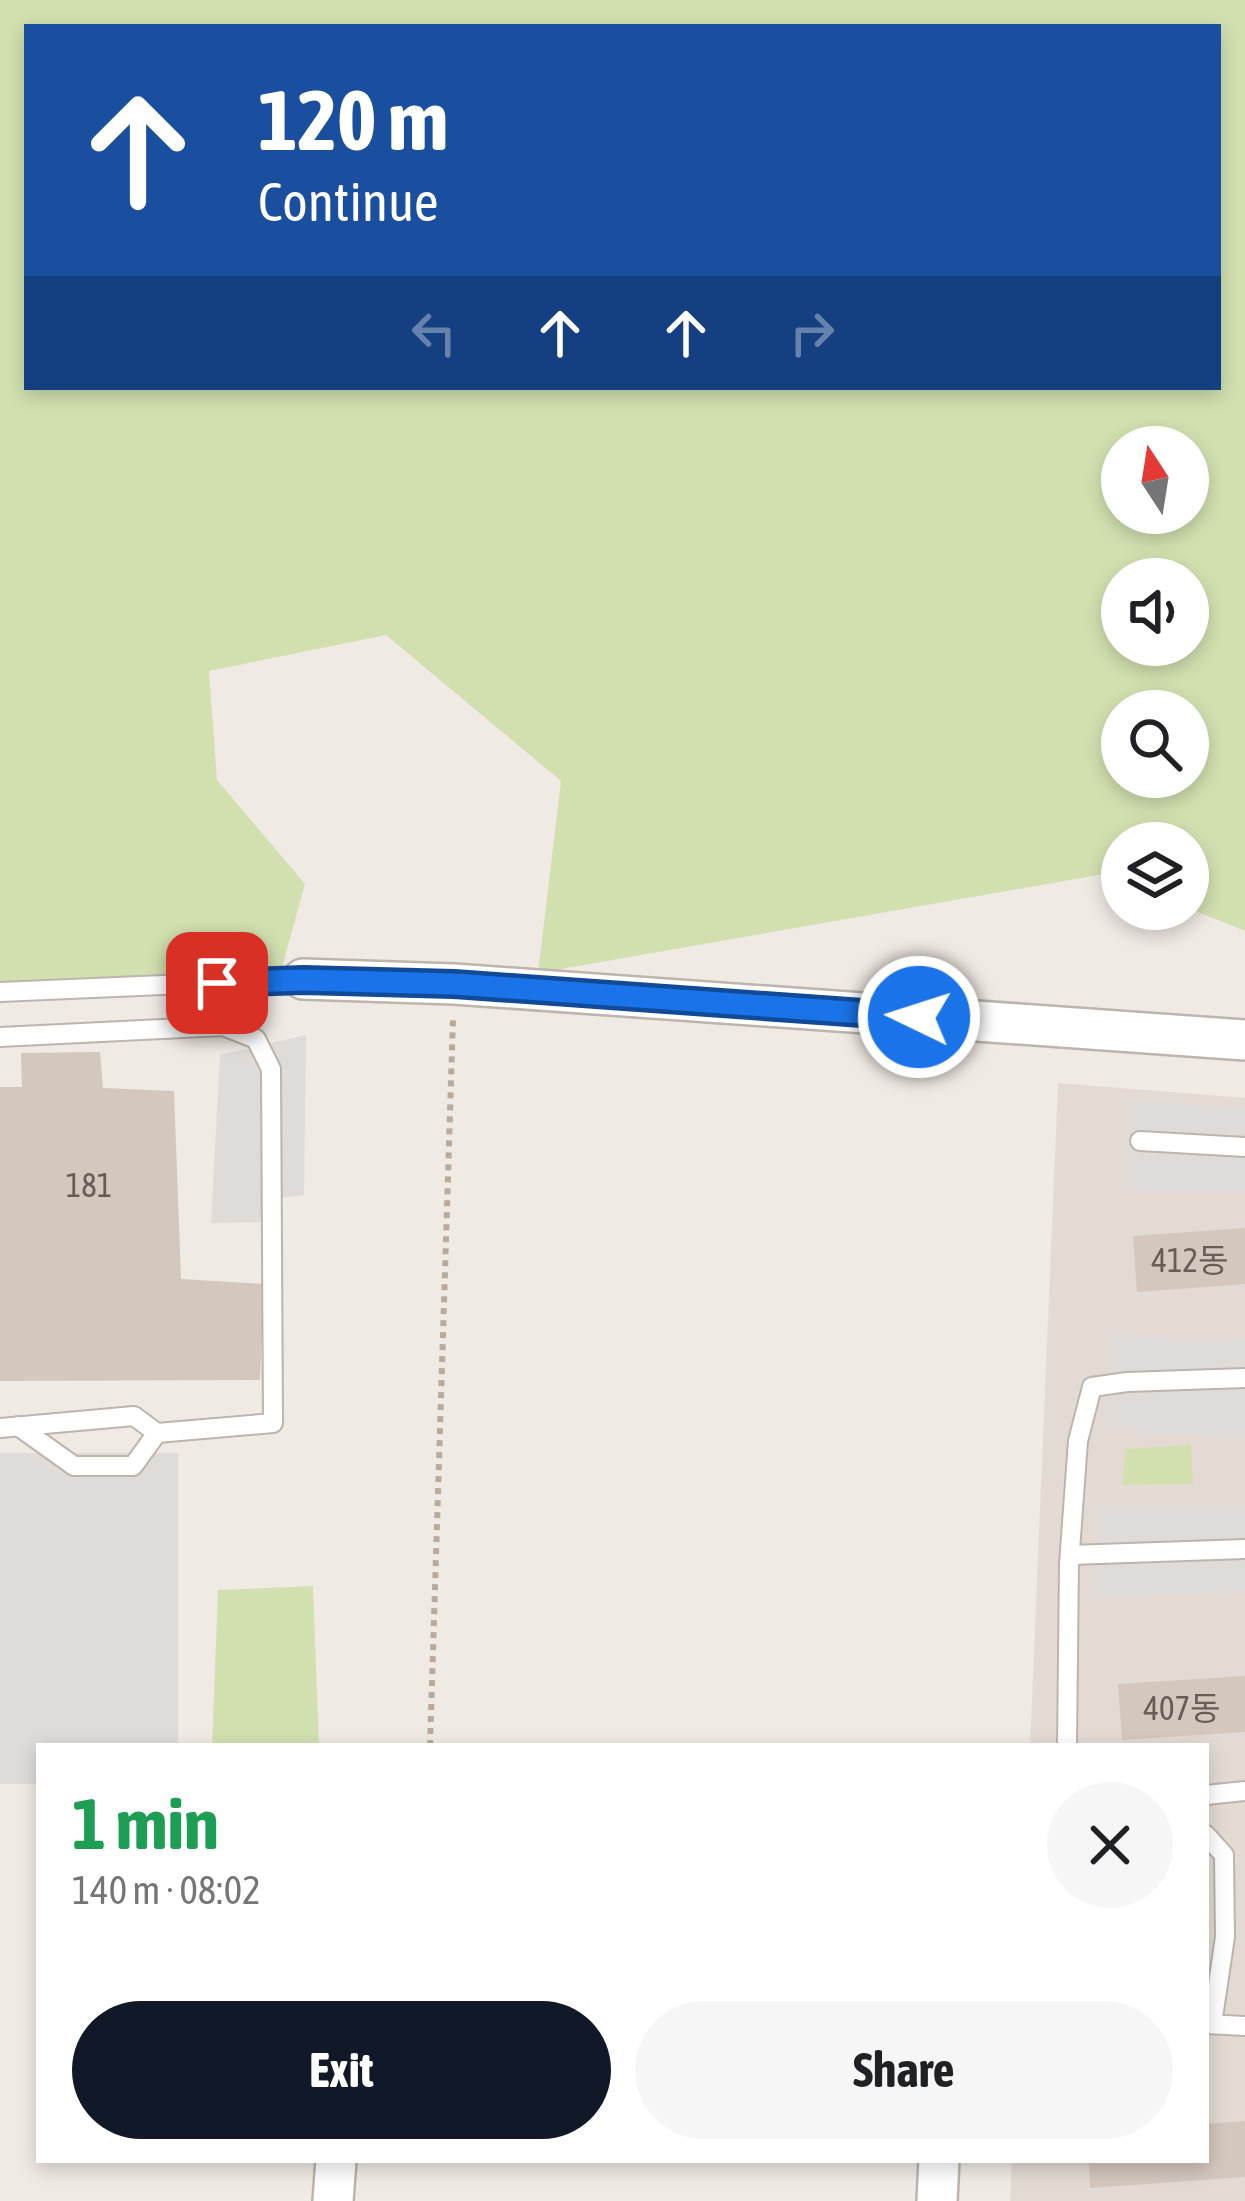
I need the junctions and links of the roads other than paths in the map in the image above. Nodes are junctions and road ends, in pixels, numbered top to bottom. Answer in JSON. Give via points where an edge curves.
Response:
{"nodes":[{"id":1,"x":303,"y":980,"type":"joint"},
{"id":2,"x":0,"y":992,"type":"edge"},
{"id":3,"x":0,"y":1036,"type":"edge"},
{"id":4,"x":1245,"y":1040,"type":"edge"},
{"id":5,"x":1140,"y":1141,"type":"dead end"},
{"id":6,"x":1245,"y":1147,"type":"edge"},
{"id":7,"x":1245,"y":1378,"type":"edge"},
{"id":8,"x":9,"y":1427,"type":"edge"},
{"id":9,"x":157,"y":1432,"type":"junction"},
{"id":10,"x":1245,"y":1549,"type":"edge"},
{"id":11,"x":1070,"y":1555,"type":"junction"},
{"id":12,"x":1067,"y":1743,"type":"edge"},
{"id":13,"x":1245,"y":1791,"type":"edge"},
{"id":14,"x":1209,"y":1795,"type":"edge"},
{"id":15,"x":1209,"y":1838,"type":"edge"},
{"id":16,"x":1209,"y":2024,"type":"edge"},
{"id":17,"x":1245,"y":2026,"type":"edge"},
{"id":18,"x":336,"y":2163,"type":"edge"},
{"id":19,"x":939,"y":2163,"type":"edge"},
{"id":20,"x":333,"y":2201,"type":"edge"},
{"id":21,"x":937,"y":2201,"type":"edge"}],
"edges":[{"from":1,"to":2,"type":"lane"},
{"from":1,"to":4,"type":"street"},
{"from":3,"to":9,"type":"lane","via":[[223,1026],[256,1039],[271,1070],[273,1423]]},
{"from":5,"to":6,"type":"lane"},
{"from":7,"to":11,"type":"lane","via":[[1092,1387],[1078,1441]]},
{"from":8,"to":9,"type":"lane","via":[[134,1416]]},
{"from":8,"to":9,"type":"lane","via":[[74,1466],[114,1468],[133,1466]]},
{"from":10,"to":11,"type":"lane"},
{"from":11,"to":12,"type":"lane"},
{"from":13,"to":14,"type":"lane"},
{"from":15,"to":16,"type":"lane","via":[[1224,1855],[1225,1937]]},
{"from":16,"to":17,"type":"lane"},
{"from":18,"to":20,"type":"street"},
{"from":19,"to":21,"type":"street"}]}
